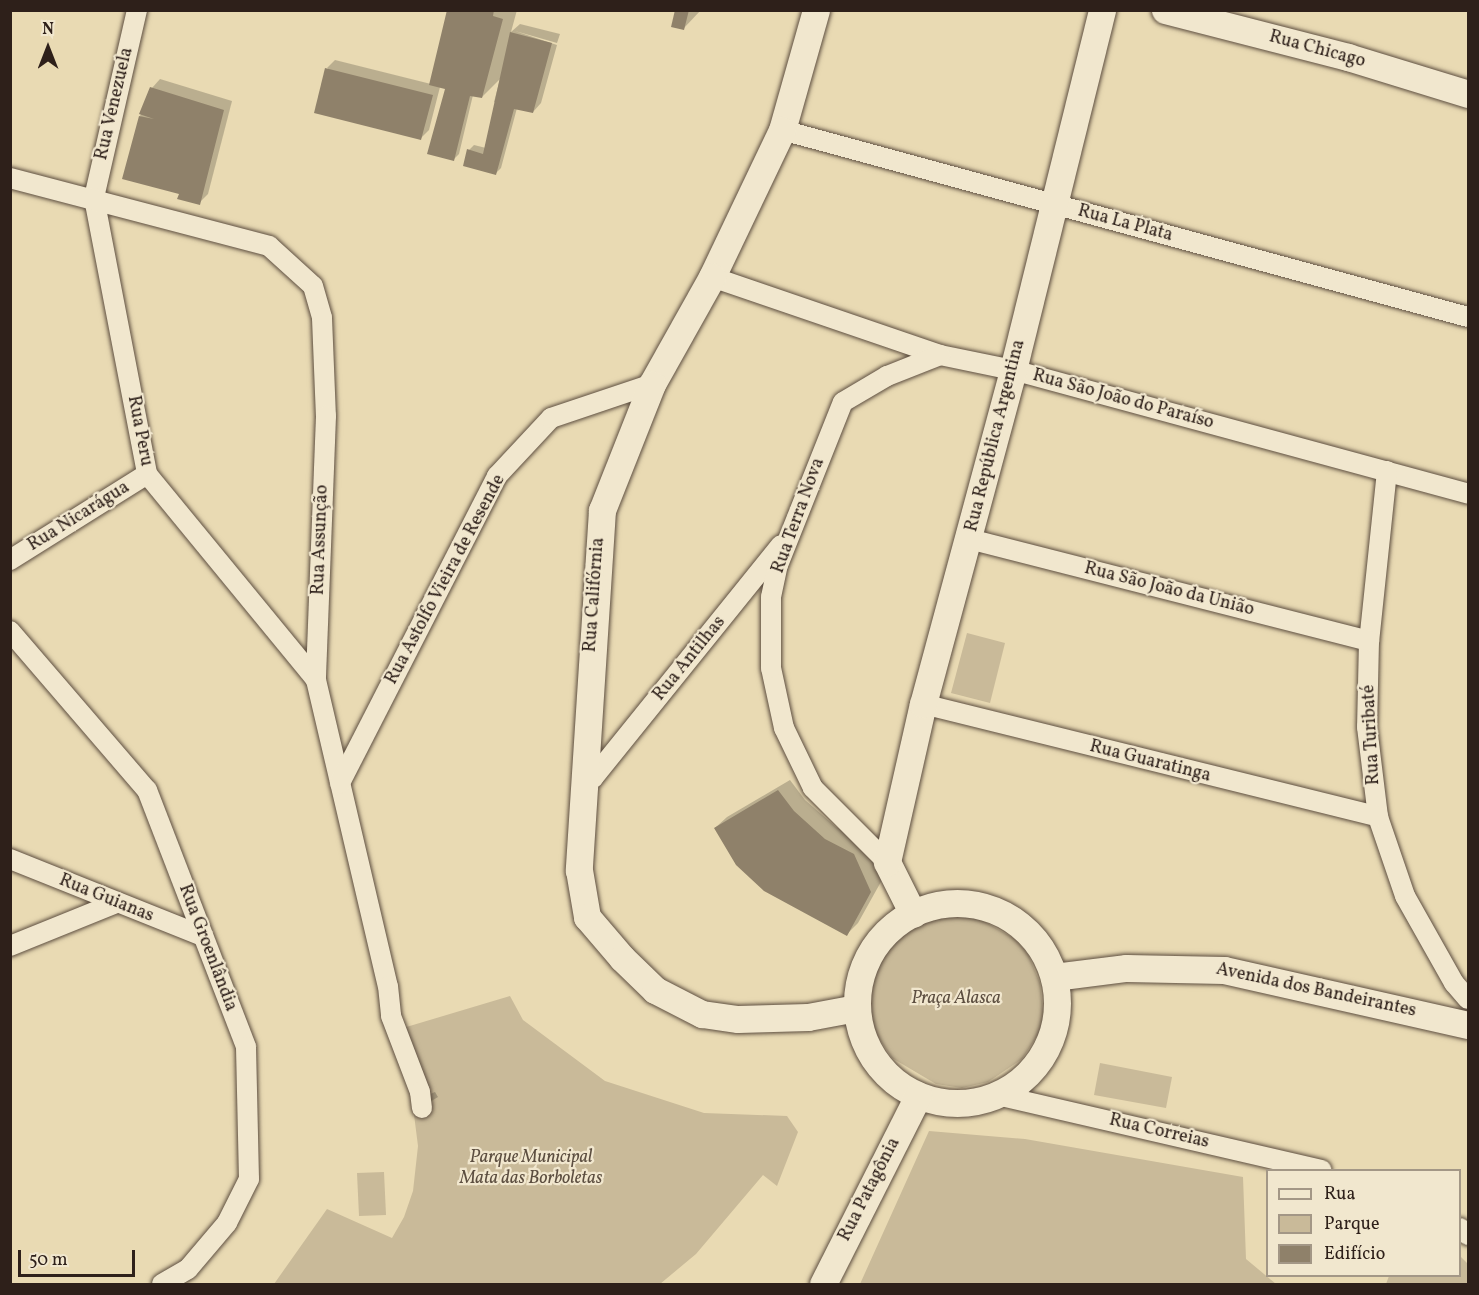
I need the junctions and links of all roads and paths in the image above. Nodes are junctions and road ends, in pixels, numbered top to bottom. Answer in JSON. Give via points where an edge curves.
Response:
{"nodes":[{"id":1,"x":137,"y":10,"type":"edge"},
{"id":2,"x":816,"y":10,"type":"edge"},
{"id":3,"x":1102,"y":10,"type":"edge"},
{"id":4,"x":1165,"y":10,"type":"edge"},
{"id":5,"x":1468,"y":94,"type":"edge"},
{"id":6,"x":782,"y":130,"type":"junction"},
{"id":7,"x":10,"y":178,"type":"edge"},
{"id":8,"x":94,"y":198,"type":"junction"},
{"id":9,"x":1052,"y":205,"type":"junction"},
{"id":10,"x":712,"y":277,"type":"junction"},
{"id":11,"x":1468,"y":317,"type":"edge"},
{"id":12,"x":940,"y":355,"type":"junction"},
{"id":13,"x":1013,"y":370,"type":"junction"},
{"id":14,"x":652,"y":384,"type":"junction"},
{"id":15,"x":1387,"y":471,"type":"junction"},
{"id":16,"x":147,"y":474,"type":"junction"},
{"id":17,"x":1468,"y":494,"type":"edge"},
{"id":18,"x":791,"y":534,"type":"junction"},
{"id":19,"x":969,"y":539,"type":"junction"},
{"id":20,"x":10,"y":560,"type":"edge"},
{"id":21,"x":10,"y":630,"type":"edge"},
{"id":22,"x":1369,"y":641,"type":"junction"},
{"id":23,"x":316,"y":680,"type":"junction"},
{"id":24,"x":923,"y":704,"type":"junction"},
{"id":25,"x":586,"y":781,"type":"junction"},
{"id":26,"x":340,"y":783,"type":"junction"},
{"id":27,"x":1378,"y":817,"type":"junction"},
{"id":28,"x":10,"y":859,"type":"edge"},
{"id":29,"x":887,"y":862,"type":"junction"},
{"id":30,"x":114,"y":904,"type":"junction"},
{"id":31,"x":913,"y":914,"type":"junction"},
{"id":32,"x":203,"y":936,"type":"junction"},
{"id":33,"x":10,"y":946,"type":"edge"},
{"id":34,"x":1454,"y":982,"type":"junction"},
{"id":35,"x":1055,"y":987,"type":"junction"},
{"id":36,"x":1468,"y":999,"type":"edge"},
{"id":37,"x":856,"y":1008,"type":"junction"},
{"id":38,"x":1460,"y":1023,"type":"edge"},
{"id":39,"x":1468,"y":1042,"type":"edge"},
{"id":40,"x":997,"y":1095,"type":"junction"},
{"id":41,"x":918,"y":1096,"type":"junction"},
{"id":42,"x":422,"y":1108,"type":"dead end"},
{"id":43,"x":1317,"y":1169,"type":"edge"},
{"id":44,"x":162,"y":1284,"type":"edge"},
{"id":45,"x":823,"y":1284,"type":"edge"}],
"edges":[{"from":1,"to":8,"type":"street","name":"Rua Venezuela"},
{"from":2,"to":6,"type":"street","name":"Rua Califórnia"},
{"from":3,"to":9,"type":"street","name":"Rua República Argentina"},
{"from":4,"to":5,"type":"street","name":"Rua Chicago","via":[[1348,57]]},
{"from":6,"to":9,"type":"street","name":"Rua La Plata"},
{"from":6,"to":10,"type":"street","name":"Rua Califórnia"},
{"from":7,"to":8,"type":"street","name":"Rua Assunção"},
{"from":8,"to":16,"type":"street","name":"Rua Peru"},
{"from":8,"to":23,"type":"street","name":"Rua Assunção","via":[[269,246],[313,286],[322,318],[326,405]]},
{"from":9,"to":11,"type":"street","name":"Rua La Plata"},
{"from":9,"to":13,"type":"street","name":"Rua República Argentina"},
{"from":10,"to":12,"type":"street","name":"Rua São João do Paraíso"},
{"from":10,"to":14,"type":"street","name":"Rua Califórnia"},
{"from":12,"to":13,"type":"street","name":"Rua São João do Paraíso"},
{"from":12,"to":18,"type":"street","name":"Rua Terra Nova","via":[[887,376],[843,402]]},
{"from":13,"to":15,"type":"street","name":"Rua São João do Paraíso"},
{"from":13,"to":19,"type":"street","name":"Rua República Argentina"},
{"from":14,"to":25,"type":"street","name":"Rua Califórnia","via":[[602,510],[595,568]]},
{"from":14,"to":26,"type":"street","name":"Rua Astolfo Vieira de Resende","via":[[550,418],[497,476]]},
{"from":15,"to":17,"type":"street","name":"Rua São João do Paraíso"},
{"from":15,"to":22,"type":"street","name":"Rua Turibaté"},
{"from":16,"to":20,"type":"street","name":"Rua Nicarágua"},
{"from":16,"to":23,"type":"street","name":"Rua Peru"},
{"from":18,"to":25,"type":"street","name":"Rua Antilhas","via":[[593,778]]},
{"from":18,"to":29,"type":"street","name":"Rua Terra Nova","via":[[774,586],[770,632],[771,668],[784,728],[813,788]]},
{"from":19,"to":22,"type":"street","name":"Rua São João da União"},
{"from":19,"to":24,"type":"street","name":"Rua República Argentina"},
{"from":21,"to":32,"type":"street","name":"Rua Groenlândia","via":[[147,790]]},
{"from":22,"to":27,"type":"street","name":"Rua Turibaté","via":[[1367,727]]},
{"from":23,"to":26,"type":"street","name":"Rua Assunção"},
{"from":24,"to":27,"type":"street","name":"Rua Guaratinga"},
{"from":24,"to":29,"type":"street","name":"Rua República Argentina"},
{"from":25,"to":37,"type":"street","name":"Rua Califórnia","via":[[579,870],[587,917],[655,990],[702,1014],[738,1019],[808,1017]]},
{"from":26,"to":42,"type":"street","name":"Rua Assunção","via":[[388,987],[391,1016],[420,1092]]},
{"from":27,"to":34,"type":"street","name":"Rua Turibaté","via":[[1405,896]]},
{"from":28,"to":30,"type":"street","name":"Rua Guianas"},
{"from":29,"to":31,"type":"street","name":"Rua Terra Nova"},
{"from":30,"to":32,"type":"street","name":"Rua Guianas"},
{"from":30,"to":33,"type":"street"},
{"from":31,"to":35,"type":"street","via":[[941,905],[970,904],[998,912],[1042,951]]},
{"from":31,"to":37,"type":"street","via":[[882,937],[870,953],[857,989]]},
{"from":32,"to":44,"type":"street","name":"Rua Groenlândia","via":[[246,1047],[249,1179],[227,1223],[188,1269]]},
{"from":34,"to":36,"type":"street","name":"Rua Turibaté"},
{"from":34,"to":38,"type":"street","name":"Rua Turibaté","via":[[1461,1002]]},
{"from":35,"to":38,"type":"street","name":"Avenida dos Bandeirantes","via":[[1126,968],[1224,970]]},
{"from":35,"to":39,"type":"street","name":"Avenida dos Bandeirantes","via":[[1223,982]]},
{"from":35,"to":40,"type":"street","via":[[1050,1041],[1019,1082]]},
{"from":37,"to":41,"type":"street","via":[[862,1036],[875,1061],[894,1081]]},
{"from":40,"to":41,"type":"street","via":[[962,1102]]},
{"from":40,"to":43,"type":"street","name":"Rua Correias"},
{"from":41,"to":45,"type":"street","name":"Rua Patagônia"}]}
